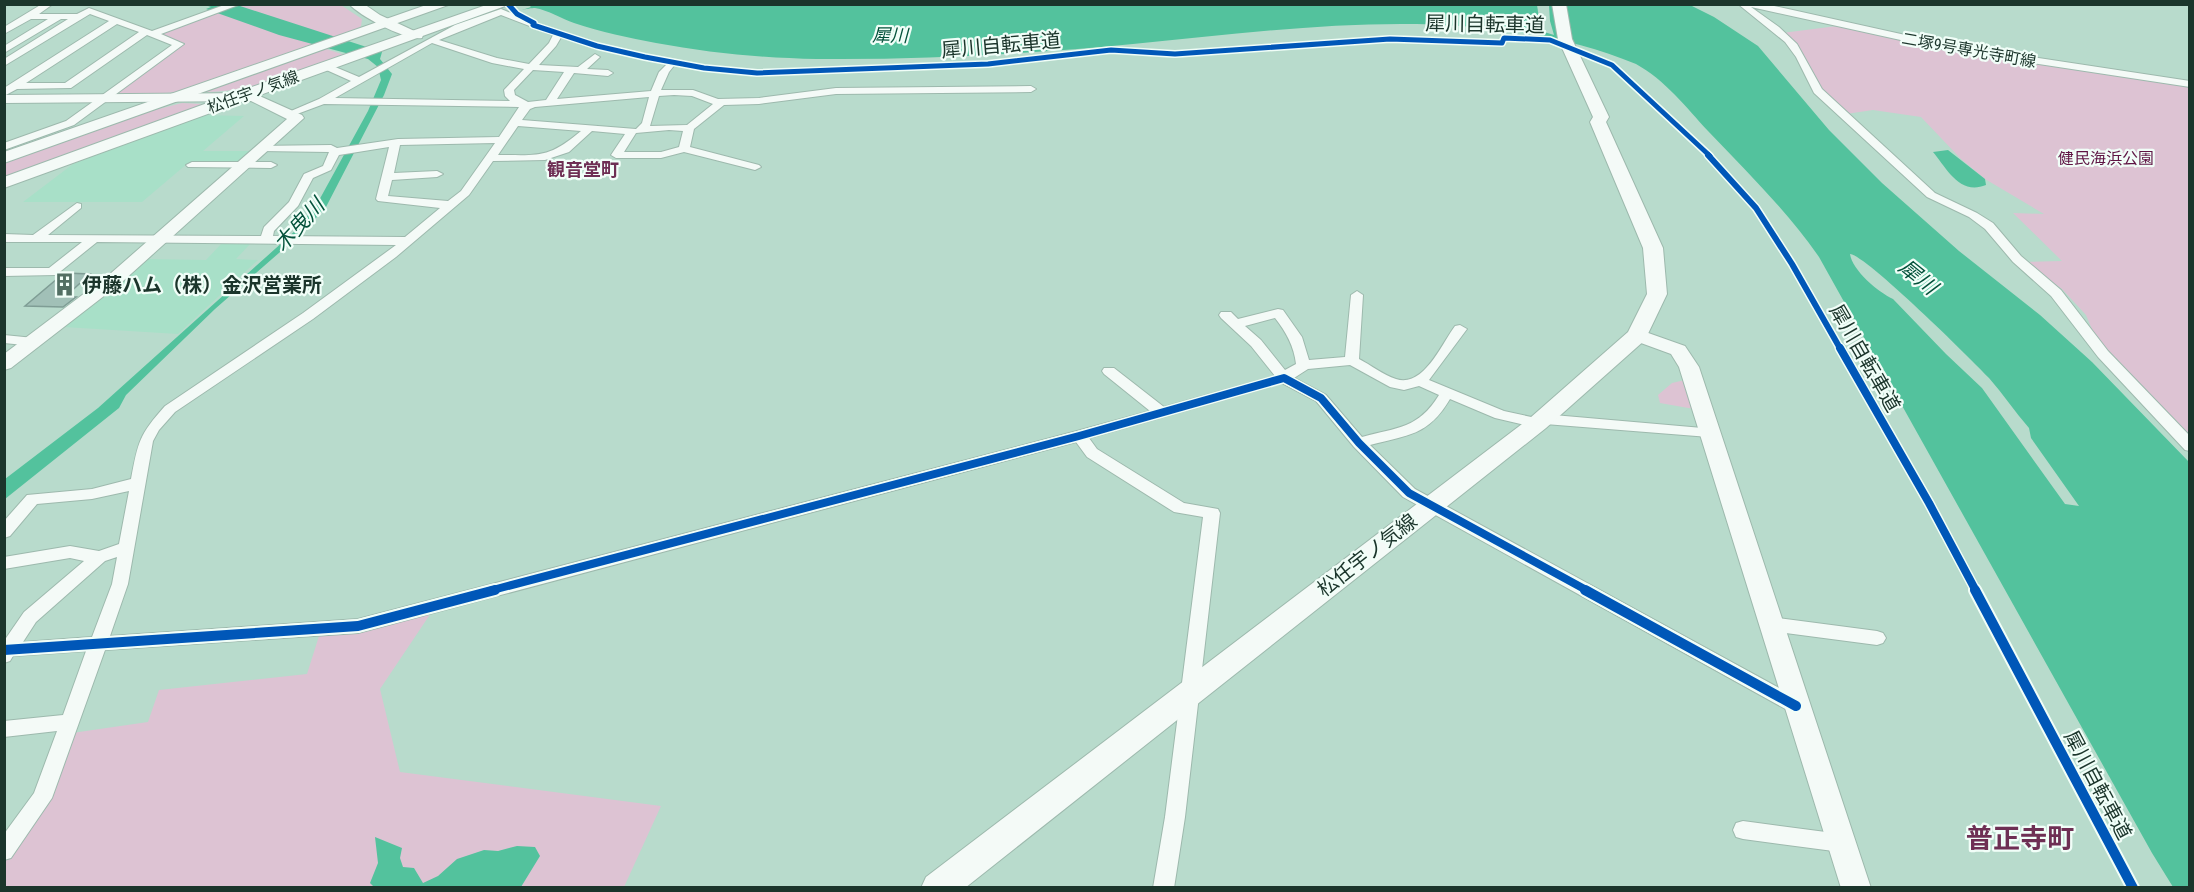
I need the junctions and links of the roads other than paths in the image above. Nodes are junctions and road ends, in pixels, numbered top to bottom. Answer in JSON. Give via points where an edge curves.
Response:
{"nodes":[{"id":1,"x":49,"y":4,"type":"edge"},
{"id":2,"x":237,"y":4,"type":"edge"},
{"id":3,"x":355,"y":4,"type":"edge"},
{"id":4,"x":372,"y":4,"type":"edge"},
{"id":5,"x":444,"y":4,"type":"edge"},
{"id":6,"x":1558,"y":4,"type":"edge"},
{"id":7,"x":1742,"y":4,"type":"edge"},
{"id":8,"x":1751,"y":4,"type":"edge"},
{"id":9,"x":500,"y":6,"type":"edge"},
{"id":10,"x":1546,"y":15,"type":"edge"},
{"id":11,"x":29,"y":16,"type":"junction"},
{"id":12,"x":59,"y":17,"type":"junction"},
{"id":13,"x":79,"y":17,"type":"junction"},
{"id":14,"x":116,"y":21,"type":"junction"},
{"id":15,"x":389,"y":22,"type":"junction"},
{"id":16,"x":4,"y":31,"type":"edge"},
{"id":17,"x":149,"y":33,"type":"junction"},
{"id":18,"x":417,"y":35,"type":"junction"},
{"id":19,"x":431,"y":40,"type":"junction"},
{"id":20,"x":4,"y":50,"type":"edge"},
{"id":21,"x":1565,"y":56,"type":"junction"},
{"id":22,"x":10,"y":57,"type":"edge"},
{"id":23,"x":595,"y":57,"type":"dead end"},
{"id":24,"x":672,"y":62,"type":"dead end"},
{"id":25,"x":325,"y":66,"type":"junction"},
{"id":26,"x":12,"y":67,"type":"edge"},
{"id":27,"x":530,"y":67,"type":"junction"},
{"id":28,"x":42,"y":68,"type":"junction"},
{"id":29,"x":575,"y":70,"type":"junction"},
{"id":30,"x":608,"y":73,"type":"dead end"},
{"id":31,"x":358,"y":80,"type":"junction"},
{"id":32,"x":2190,"y":84,"type":"edge"},
{"id":33,"x":16,"y":86,"type":"junction"},
{"id":34,"x":1031,"y":89,"type":"dead end"},
{"id":35,"x":4,"y":93,"type":"edge"},
{"id":36,"x":653,"y":93,"type":"junction"},
{"id":37,"x":173,"y":97,"type":"junction"},
{"id":38,"x":238,"y":97,"type":"junction"},
{"id":39,"x":4,"y":99,"type":"edge"},
{"id":40,"x":102,"y":100,"type":"junction"},
{"id":41,"x":323,"y":101,"type":"junction"},
{"id":42,"x":723,"y":101,"type":"junction"},
{"id":43,"x":549,"y":103,"type":"junction"},
{"id":44,"x":525,"y":105,"type":"junction"},
{"id":45,"x":289,"y":114,"type":"junction"},
{"id":46,"x":580,"y":114,"type":"junction"},
{"id":47,"x":515,"y":123,"type":"junction"},
{"id":48,"x":590,"y":128,"type":"junction"},
{"id":49,"x":689,"y":128,"type":"junction"},
{"id":50,"x":637,"y":131,"type":"junction"},
{"id":51,"x":501,"y":140,"type":"junction"},
{"id":52,"x":395,"y":143,"type":"junction"},
{"id":53,"x":4,"y":147,"type":"edge"},
{"id":54,"x":261,"y":148,"type":"junction"},
{"id":55,"x":684,"y":149,"type":"junction"},
{"id":56,"x":340,"y":151,"type":"junction"},
{"id":57,"x":4,"y":158,"type":"edge"},
{"id":58,"x":489,"y":158,"type":"junction"},
{"id":59,"x":192,"y":165,"type":"dead end"},
{"id":60,"x":242,"y":165,"type":"junction"},
{"id":61,"x":271,"y":165,"type":"dead end"},
{"id":62,"x":755,"y":167,"type":"dead end"},
{"id":63,"x":437,"y":174,"type":"dead end"},
{"id":64,"x":386,"y":177,"type":"junction"},
{"id":65,"x":4,"y":183,"type":"edge"},
{"id":66,"x":451,"y":205,"type":"junction"},
{"id":67,"x":77,"y":206,"type":"dead end"},
{"id":68,"x":4,"y":238,"type":"edge"},
{"id":69,"x":35,"y":239,"type":"junction"},
{"id":70,"x":94,"y":239,"type":"junction"},
{"id":71,"x":161,"y":239,"type":"junction"},
{"id":72,"x":267,"y":240,"type":"junction"},
{"id":73,"x":407,"y":241,"type":"junction"},
{"id":74,"x":4,"y":272,"type":"edge"},
{"id":75,"x":1357,"y":295,"type":"dead end"},
{"id":76,"x":1460,"y":329,"type":"dead end"},
{"id":77,"x":1637,"y":334,"type":"junction"},
{"id":78,"x":4,"y":339,"type":"edge"},
{"id":79,"x":34,"y":342,"type":"junction"},
{"id":80,"x":1352,"y":360,"type":"junction"},
{"id":81,"x":4,"y":364,"type":"edge"},
{"id":82,"x":1303,"y":366,"type":"junction"},
{"id":83,"x":1110,"y":371,"type":"dead end"},
{"id":84,"x":1284,"y":378,"type":"junction"},
{"id":85,"x":1419,"y":381,"type":"junction"},
{"id":86,"x":1447,"y":393,"type":"junction"},
{"id":87,"x":1162,"y":414,"type":"junction"},
{"id":88,"x":1540,"y":421,"type":"junction"},
{"id":89,"x":1709,"y":432,"type":"junction"},
{"id":90,"x":1079,"y":436,"type":"junction"},
{"id":91,"x":1359,"y":443,"type":"junction"},
{"id":92,"x":2190,"y":446,"type":"edge"},
{"id":93,"x":139,"y":483,"type":"junction"},
{"id":94,"x":1430,"y":505,"type":"junction"},
{"id":95,"x":4,"y":532,"type":"edge"},
{"id":96,"x":128,"y":547,"type":"junction"},
{"id":97,"x":99,"y":557,"type":"junction"},
{"id":98,"x":4,"y":563,"type":"edge"},
{"id":99,"x":1770,"y":624,"type":"junction"},
{"id":100,"x":1877,"y":638,"type":"dead end"},
{"id":101,"x":99,"y":645,"type":"junction"},
{"id":102,"x":6,"y":652,"type":"edge"},
{"id":103,"x":1188,"y":692,"type":"junction"},
{"id":104,"x":1796,"y":706,"type":"junction"},
{"id":105,"x":70,"y":722,"type":"junction"},
{"id":106,"x":4,"y":729,"type":"edge"},
{"id":107,"x":1743,"y":830,"type":"dead end"},
{"id":108,"x":1841,"y":843,"type":"junction"},
{"id":109,"x":4,"y":851,"type":"edge"},
{"id":110,"x":938,"y":888,"type":"edge"},
{"id":111,"x":1163,"y":888,"type":"edge"},
{"id":112,"x":1856,"y":888,"type":"edge"}],
"edges":[{"from":1,"to":11,"type":"street"},
{"from":2,"to":17,"type":"street"},
{"from":3,"to":15,"type":"street"},
{"from":4,"to":15,"type":"street","via":[[388,14]]},
{"from":5,"to":15,"type":"main road"},
{"from":6,"to":21,"type":"main road","name":"松任宇ノ気線"},
{"from":7,"to":92,"type":"street","via":[[1794,46],[1818,91],[1922,187],[1989,226],[2017,259],[2056,293],[2103,354]]},
{"from":8,"to":32,"type":"street","name":"二塚9号専光寺町線","via":[[1946,47]]},
{"from":9,"to":18,"type":"main road","name":"松任宇ノ気線"},
{"from":10,"to":21,"type":"main road","name":"松任宇ノ気線"},
{"from":11,"to":12,"type":"street"},
{"from":11,"to":16,"type":"street"},
{"from":12,"to":13,"type":"street"},
{"from":12,"to":20,"type":"street"},
{"from":13,"to":14,"type":"street","via":[[89,10]]},
{"from":13,"to":22,"type":"street"},
{"from":14,"to":17,"type":"street"},
{"from":14,"to":28,"type":"street"},
{"from":15,"to":18,"type":"street"},
{"from":15,"to":37,"type":"main road","name":"松任宇ノ気線"},
{"from":17,"to":33,"type":"street","via":[[67,86]]},
{"from":17,"to":40,"type":"street","via":[[179,44]]},
{"from":18,"to":25,"type":"main road","name":"松任宇ノ気線"},
{"from":19,"to":27,"type":"street","via":[[495,61]]},
{"from":19,"to":27,"type":"street","via":[[501,12],[558,34]]},
{"from":19,"to":31,"type":"street"},
{"from":21,"to":77,"type":"main road","name":"松任宇ノ気線","via":[[1600,117],[1598,122],[1653,248],[1657,294]]},
{"from":22,"to":26,"type":"street"},
{"from":23,"to":29,"type":"street"},
{"from":24,"to":36,"type":"street","via":[[662,72]]},
{"from":25,"to":31,"type":"street"},
{"from":25,"to":38,"type":"main road","name":"松任宇ノ気線"},
{"from":26,"to":28,"type":"street"},
{"from":27,"to":29,"type":"street"},
{"from":27,"to":44,"type":"street","via":[[509,90],[510,96]]},
{"from":28,"to":33,"type":"street"},
{"from":29,"to":30,"type":"street"},
{"from":29,"to":43,"type":"street"},
{"from":31,"to":41,"type":"street"},
{"from":33,"to":35,"type":"street"},
{"from":34,"to":42,"type":"street","via":[[836,91],[759,101]]},
{"from":36,"to":42,"type":"street","via":[[693,93]]},
{"from":36,"to":46,"type":"street"},
{"from":36,"to":50,"type":"street","via":[[648,122]]},
{"from":37,"to":38,"type":"street"},
{"from":37,"to":40,"type":"street"},
{"from":37,"to":57,"type":"main road","name":"松任宇ノ気線"},
{"from":38,"to":45,"type":"street","via":[[253,96]]},
{"from":38,"to":65,"type":"main road","name":"松任宇ノ気線"},
{"from":39,"to":40,"type":"street"},
{"from":40,"to":53,"type":"street","via":[[70,123]]},
{"from":41,"to":44,"type":"street"},
{"from":41,"to":45,"type":"street"},
{"from":42,"to":49,"type":"street"},
{"from":43,"to":44,"type":"street"},
{"from":43,"to":46,"type":"street"},
{"from":44,"to":47,"type":"street"},
{"from":45,"to":54,"type":"street","via":[[297,118]]},
{"from":46,"to":47,"type":"street"},
{"from":46,"to":48,"type":"street"},
{"from":47,"to":51,"type":"street"},
{"from":48,"to":50,"type":"street"},
{"from":48,"to":58,"type":"street","via":[[565,150],[541,159]]},
{"from":49,"to":50,"type":"street"},
{"from":49,"to":55,"type":"street"},
{"from":50,"to":55,"type":"street","via":[[616,155],[661,155]]},
{"from":51,"to":52,"type":"street"},
{"from":51,"to":58,"type":"street"},
{"from":52,"to":56,"type":"street"},
{"from":52,"to":64,"type":"street"},
{"from":54,"to":56,"type":"street"},
{"from":54,"to":60,"type":"street"},
{"from":55,"to":62,"type":"street"},
{"from":56,"to":72,"type":"street","via":[[327,168],[308,176],[294,204],[268,230]]},
{"from":58,"to":66,"type":"street","via":[[465,193]]},
{"from":59,"to":60,"type":"street"},
{"from":60,"to":61,"type":"street"},
{"from":60,"to":71,"type":"street"},
{"from":63,"to":64,"type":"street"},
{"from":64,"to":66,"type":"street","via":[[382,199]]},
{"from":66,"to":73,"type":"street"},
{"from":67,"to":69,"type":"street"},
{"from":68,"to":69,"type":"street"},
{"from":69,"to":70,"type":"street"},
{"from":70,"to":71,"type":"street"},
{"from":70,"to":74,"type":"street","via":[[52,272]]},
{"from":71,"to":72,"type":"street"},
{"from":71,"to":79,"type":"street"},
{"from":72,"to":73,"type":"street"},
{"from":73,"to":93,"type":"street","via":[[309,316],[170,409],[146,441]]},
{"from":75,"to":80,"type":"street"},
{"from":76,"to":85,"type":"street","via":[[1430,372]]},
{"from":77,"to":88,"type":"main road","name":"松任宇ノ気線"},
{"from":77,"to":89,"type":"street","via":[[1678,350],[1689,367]]},
{"from":78,"to":79,"type":"street"},
{"from":79,"to":81,"type":"street"},
{"from":80,"to":82,"type":"street"},
{"from":80,"to":85,"type":"street","via":[[1395,382],[1409,385]]},
{"from":82,"to":84,"type":"street"},
{"from":82,"to":84,"type":"street","via":[[1297,338],[1278,313],[1231,320]]},
{"from":83,"to":87,"type":"street"},
{"from":84,"to":87,"type":"street"},
{"from":84,"to":91,"type":"street","via":[[1321,398]]},
{"from":85,"to":86,"type":"street"},
{"from":86,"to":88,"type":"street","via":[[1500,415]]},
{"from":86,"to":91,"type":"street","via":[[1434,414],[1418,427]]},
{"from":87,"to":90,"type":"street"},
{"from":88,"to":89,"type":"street"},
{"from":88,"to":94,"type":"main road","name":"松任宇ノ気線"},
{"from":89,"to":99,"type":"street"},
{"from":90,"to":101,"type":"street","via":[[358,626]]},
{"from":90,"to":103,"type":"street","via":[[1092,453],[1179,508],[1212,513]]},
{"from":91,"to":94,"type":"street","via":[[1409,493]]},
{"from":93,"to":95,"type":"street","via":[[92,494],[33,499]]},
{"from":93,"to":96,"type":"street"},
{"from":94,"to":103,"type":"main road","name":"松任宇ノ気線"},
{"from":94,"to":104,"type":"street"},
{"from":96,"to":97,"type":"street"},
{"from":96,"to":101,"type":"street"},
{"from":97,"to":98,"type":"street","via":[[70,552]]},
{"from":97,"to":102,"type":"street","via":[[30,617]]},
{"from":99,"to":100,"type":"street"},
{"from":99,"to":104,"type":"street"},
{"from":101,"to":102,"type":"street"},
{"from":101,"to":105,"type":"street"},
{"from":103,"to":110,"type":"main road","name":"松任宇ノ気線"},
{"from":103,"to":111,"type":"street"},
{"from":104,"to":108,"type":"street"},
{"from":105,"to":106,"type":"street"},
{"from":105,"to":109,"type":"street","via":[[42,798]]},
{"from":107,"to":108,"type":"street"},
{"from":108,"to":112,"type":"street"}]}
